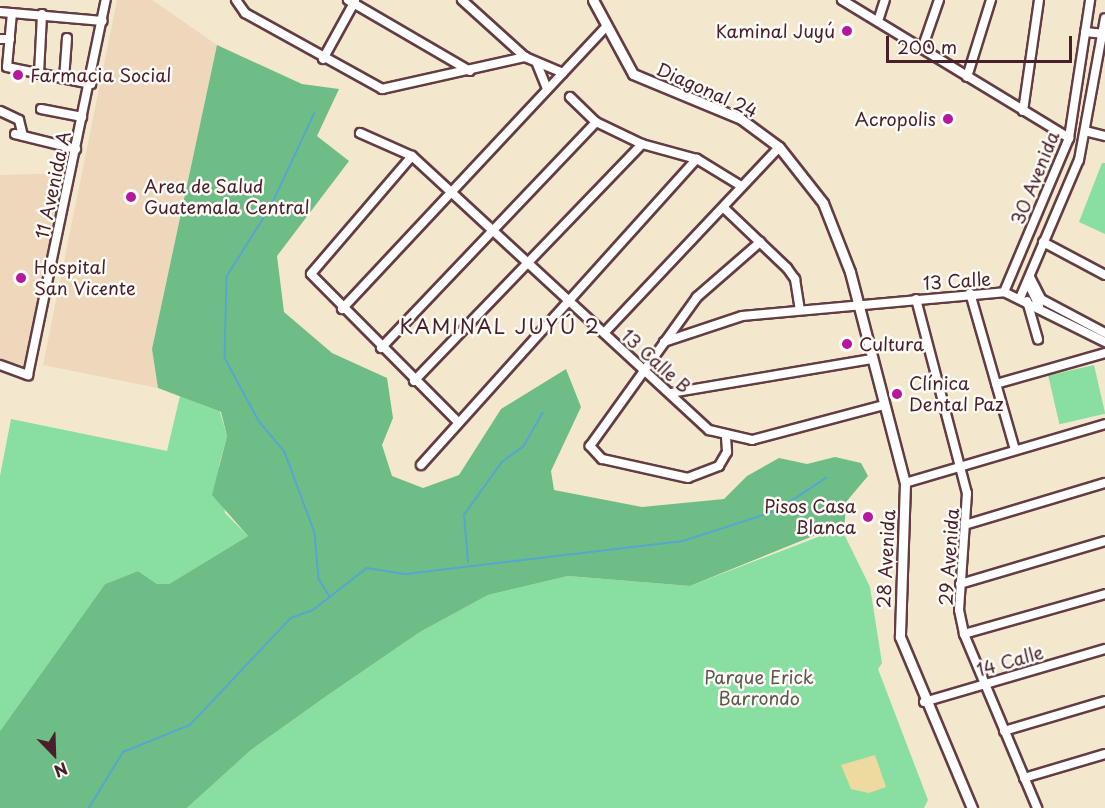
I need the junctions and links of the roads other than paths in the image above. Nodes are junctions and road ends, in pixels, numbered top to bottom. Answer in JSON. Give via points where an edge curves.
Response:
{"nodes":[{"id":1,"x":106,"y":0,"type":"edge"},
{"id":2,"x":236,"y":0,"type":"edge"},
{"id":3,"x":462,"y":0,"type":"edge"},
{"id":4,"x":593,"y":0,"type":"edge"},
{"id":5,"x":842,"y":0,"type":"edge"},
{"id":6,"x":885,"y":0,"type":"edge"},
{"id":7,"x":939,"y":0,"type":"edge"},
{"id":8,"x":991,"y":0,"type":"edge"},
{"id":9,"x":1039,"y":0,"type":"edge"},
{"id":10,"x":1090,"y":0,"type":"edge"},
{"id":11,"x":352,"y":1,"type":"edge"},
{"id":12,"x":0,"y":12,"type":"edge"},
{"id":13,"x":12,"y":13,"type":"junction"},
{"id":14,"x":42,"y":14,"type":"junction"},
{"id":15,"x":1105,"y":18,"type":"edge"},
{"id":16,"x":103,"y":21,"type":"junction"},
{"id":17,"x":878,"y":21,"type":"junction"},
{"id":18,"x":605,"y":28,"type":"junction"},
{"id":19,"x":1084,"y":32,"type":"junction"},
{"id":20,"x":1104,"y":34,"type":"edge"},
{"id":21,"x":67,"y":38,"type":"dead end"},
{"id":22,"x":0,"y":39,"type":"edge"},
{"id":23,"x":10,"y":39,"type":"junction"},
{"id":24,"x":922,"y":49,"type":"junction"},
{"id":25,"x":525,"y":57,"type":"junction"},
{"id":26,"x":323,"y":59,"type":"junction"},
{"id":27,"x":5,"y":61,"type":"edge"},
{"id":28,"x":536,"y":63,"type":"junction"},
{"id":29,"x":470,"y":71,"type":"junction"},
{"id":30,"x":562,"y":73,"type":"junction"},
{"id":31,"x":39,"y":74,"type":"junction"},
{"id":32,"x":967,"y":77,"type":"junction"},
{"id":33,"x":64,"y":79,"type":"junction"},
{"id":34,"x":91,"y":84,"type":"junction"},
{"id":35,"x":547,"y":89,"type":"junction"},
{"id":36,"x":570,"y":97,"type":"dead end"},
{"id":37,"x":41,"y":109,"type":"dead end"},
{"id":38,"x":0,"y":111,"type":"edge"},
{"id":39,"x":1023,"y":111,"type":"junction"},
{"id":40,"x":82,"y":117,"type":"junction"},
{"id":41,"x":596,"y":122,"type":"junction"},
{"id":42,"x":1085,"y":131,"type":"junction"},
{"id":43,"x":360,"y":133,"type":"dead end"},
{"id":44,"x":1105,"y":136,"type":"edge"},
{"id":45,"x":1069,"y":138,"type":"junction"},
{"id":46,"x":642,"y":144,"type":"junction"},
{"id":47,"x":779,"y":147,"type":"junction"},
{"id":48,"x":76,"y":149,"type":"junction"},
{"id":49,"x":412,"y":156,"type":"junction"},
{"id":50,"x":697,"y":159,"type":"junction"},
{"id":51,"x":1058,"y":165,"type":"junction"},
{"id":52,"x":1075,"y":170,"type":"junction"},
{"id":53,"x":741,"y":186,"type":"junction"},
{"id":54,"x":451,"y":192,"type":"junction"},
{"id":55,"x":724,"y":208,"type":"junction"},
{"id":56,"x":492,"y":230,"type":"junction"},
{"id":57,"x":760,"y":242,"type":"junction"},
{"id":58,"x":1043,"y":243,"type":"junction"},
{"id":59,"x":529,"y":264,"type":"junction"},
{"id":60,"x":1105,"y":275,"type":"edge"},
{"id":61,"x":1029,"y":280,"type":"junction"},
{"id":62,"x":1004,"y":292,"type":"junction"},
{"id":63,"x":970,"y":293,"type":"junction"},
{"id":64,"x":567,"y":299,"type":"junction"},
{"id":65,"x":916,"y":299,"type":"junction"},
{"id":66,"x":1023,"y":299,"type":"junction"},
{"id":67,"x":858,"y":303,"type":"junction"},
{"id":68,"x":342,"y":309,"type":"junction"},
{"id":69,"x":1042,"y":309,"type":"junction"},
{"id":70,"x":800,"y":310,"type":"junction"},
{"id":71,"x":604,"y":333,"type":"junction"},
{"id":72,"x":1105,"y":333,"type":"edge"},
{"id":73,"x":1038,"y":339,"type":"dead end"},
{"id":74,"x":664,"y":342,"type":"junction"},
{"id":75,"x":1105,"y":342,"type":"edge"},
{"id":76,"x":381,"y":348,"type":"junction"},
{"id":77,"x":1105,"y":353,"type":"edge"},
{"id":78,"x":872,"y":359,"type":"junction"},
{"id":79,"x":0,"y":365,"type":"edge"},
{"id":80,"x":644,"y":369,"type":"junction"},
{"id":81,"x":414,"y":381,"type":"junction"},
{"id":82,"x":996,"y":384,"type":"junction"},
{"id":83,"x":671,"y":393,"type":"junction"},
{"id":84,"x":884,"y":405,"type":"junction"},
{"id":85,"x":457,"y":421,"type":"junction"},
{"id":86,"x":1105,"y":424,"type":"edge"},
{"id":87,"x":726,"y":437,"type":"junction"},
{"id":88,"x":1015,"y":450,"type":"junction"},
{"id":89,"x":421,"y":465,"type":"dead end"},
{"id":90,"x":962,"y":465,"type":"junction"},
{"id":91,"x":905,"y":483,"type":"junction"},
{"id":92,"x":1105,"y":483,"type":"edge"},
{"id":93,"x":968,"y":524,"type":"junction"},
{"id":94,"x":1105,"y":541,"type":"edge"},
{"id":95,"x":960,"y":584,"type":"junction"},
{"id":96,"x":1105,"y":594,"type":"edge"},
{"id":97,"x":964,"y":634,"type":"junction"},
{"id":98,"x":1105,"y":649,"type":"edge"},
{"id":99,"x":984,"y":684,"type":"junction"},
{"id":100,"x":1105,"y":701,"type":"edge"},
{"id":101,"x":924,"y":702,"type":"junction"},
{"id":102,"x":1004,"y":731,"type":"junction"},
{"id":103,"x":1105,"y":754,"type":"edge"},
{"id":104,"x":1024,"y":778,"type":"junction"},
{"id":105,"x":972,"y":808,"type":"edge"},
{"id":106,"x":1037,"y":808,"type":"edge"}],
"edges":[{"from":1,"to":16,"type":"street","name":"11 Avenida A"},
{"from":2,"to":26,"type":"street","via":[[245,13]]},
{"from":3,"to":25,"type":"street"},
{"from":4,"to":18,"type":"main road","name":"Diagonal 24"},
{"from":5,"to":17,"type":"street"},
{"from":6,"to":17,"type":"street"},
{"from":7,"to":24,"type":"street"},
{"from":8,"to":32,"type":"street"},
{"from":9,"to":39,"type":"street"},
{"from":10,"to":19,"type":"street","name":"30 Avenida"},
{"from":11,"to":26,"type":"street"},
{"from":11,"to":29,"type":"street"},
{"from":12,"to":13,"type":"street"},
{"from":13,"to":14,"type":"street"},
{"from":13,"to":23,"type":"street"},
{"from":14,"to":16,"type":"street"},
{"from":14,"to":31,"type":"street"},
{"from":15,"to":20,"type":"street","name":"30 Avenida"},
{"from":16,"to":34,"type":"street","name":"11 Avenida A"},
{"from":17,"to":24,"type":"street"},
{"from":18,"to":30,"type":"street"},
{"from":18,"to":47,"type":"main road","name":"Diagonal 24","via":[[633,74],[741,119]]},
{"from":19,"to":20,"type":"street"},
{"from":19,"to":45,"type":"street","name":"30 Avenida"},
{"from":20,"to":42,"type":"street","name":"30 Avenida"},
{"from":21,"to":33,"type":"street"},
{"from":22,"to":23,"type":"street"},
{"from":23,"to":27,"type":"street"},
{"from":24,"to":32,"type":"street"},
{"from":25,"to":28,"type":"street"},
{"from":25,"to":29,"type":"street"},
{"from":26,"to":29,"type":"street","via":[[382,89]]},
{"from":27,"to":31,"type":"street"},
{"from":28,"to":30,"type":"street"},
{"from":28,"to":35,"type":"street"},
{"from":30,"to":35,"type":"street"},
{"from":31,"to":33,"type":"street"},
{"from":32,"to":39,"type":"street"},
{"from":33,"to":34,"type":"street"},
{"from":34,"to":40,"type":"street","name":"11 Avenida A"},
{"from":35,"to":54,"type":"street"},
{"from":36,"to":41,"type":"street"},
{"from":37,"to":40,"type":"street"},
{"from":38,"to":48,"type":"street","via":[[19,120],[19,135]]},
{"from":39,"to":45,"type":"street"},
{"from":40,"to":48,"type":"street","name":"11 Avenida A"},
{"from":41,"to":46,"type":"street"},
{"from":41,"to":56,"type":"street"},
{"from":42,"to":44,"type":"street"},
{"from":42,"to":52,"type":"street","name":"30 Avenida"},
{"from":43,"to":49,"type":"street","name":"13 Calle B"},
{"from":45,"to":51,"type":"street","name":"30 Avenida"},
{"from":46,"to":50,"type":"street"},
{"from":46,"to":59,"type":"street"},
{"from":47,"to":53,"type":"street"},
{"from":47,"to":67,"type":"main road","name":"Diagonal 24","via":[[823,203]]},
{"from":48,"to":79,"type":"street","name":"11 Avenida A","via":[[28,375]]},
{"from":49,"to":54,"type":"street","name":"13 Calle B"},
{"from":49,"to":68,"type":"street","via":[[311,274]]},
{"from":50,"to":53,"type":"street"},
{"from":50,"to":64,"type":"street"},
{"from":51,"to":52,"type":"street","via":[[1064,173]]},
{"from":51,"to":62,"type":"street","name":"30 Avenida"},
{"from":52,"to":58,"type":"street","name":"30 Avenida"},
{"from":53,"to":55,"type":"street"},
{"from":54,"to":56,"type":"street","name":"13 Calle B"},
{"from":54,"to":68,"type":"street"},
{"from":55,"to":57,"type":"street"},
{"from":55,"to":71,"type":"street"},
{"from":56,"to":59,"type":"street","name":"13 Calle B"},
{"from":56,"to":76,"type":"street"},
{"from":57,"to":70,"type":"street","via":[[795,279]]},
{"from":57,"to":74,"type":"street","via":[[697,297]]},
{"from":58,"to":60,"type":"street"},
{"from":58,"to":61,"type":"street","name":"30 Avenida"},
{"from":59,"to":64,"type":"street","name":"13 Calle B"},
{"from":59,"to":81,"type":"street"},
{"from":61,"to":66,"type":"street","name":"30 Avenida"},
{"from":61,"to":69,"type":"street"},
{"from":61,"to":72,"type":"street","via":[[1041,299]]},
{"from":62,"to":63,"type":"street","name":"13 Calle"},
{"from":62,"to":66,"type":"street","name":"13 Calle"},
{"from":63,"to":65,"type":"street","name":"13 Calle"},
{"from":63,"to":82,"type":"street"},
{"from":64,"to":71,"type":"street","name":"13 Calle B"},
{"from":64,"to":85,"type":"street"},
{"from":65,"to":67,"type":"street","name":"13 Calle"},
{"from":65,"to":90,"type":"street","name":"29 Avenida"},
{"from":66,"to":69,"type":"street","name":"13 Calle"},
{"from":66,"to":73,"type":"street"},
{"from":67,"to":70,"type":"street","name":"13 Calle"},
{"from":67,"to":78,"type":"main road","name":"28 Avenida"},
{"from":68,"to":76,"type":"street"},
{"from":69,"to":75,"type":"street","name":"13 Calle"},
{"from":70,"to":74,"type":"street","name":"13 Calle","via":[[742,316]]},
{"from":71,"to":80,"type":"street","name":"13 Calle B"},
{"from":74,"to":80,"type":"street"},
{"from":76,"to":81,"type":"street"},
{"from":77,"to":82,"type":"street"},
{"from":78,"to":83,"type":"street"},
{"from":78,"to":84,"type":"main road","name":"28 Avenida"},
{"from":80,"to":83,"type":"street","name":"13 Calle B"},
{"from":80,"to":87,"type":"street","via":[[590,446],[602,459],[688,478],[719,465],[727,452]]},
{"from":81,"to":85,"type":"street"},
{"from":82,"to":88,"type":"street"},
{"from":83,"to":87,"type":"street","name":"13 Calle B","via":[[709,430]]},
{"from":84,"to":87,"type":"street","name":"13 Calle B","via":[[752,440]]},
{"from":84,"to":91,"type":"main road","name":"28 Avenida"},
{"from":85,"to":89,"type":"street"},
{"from":86,"to":88,"type":"street"},
{"from":88,"to":90,"type":"street"},
{"from":90,"to":91,"type":"street"},
{"from":90,"to":93,"type":"street","name":"29 Avenida"},
{"from":91,"to":101,"type":"main road","name":"28 Avenida","via":[[900,637]]},
{"from":92,"to":93,"type":"street"},
{"from":93,"to":95,"type":"street","name":"29 Avenida"},
{"from":94,"to":95,"type":"street"},
{"from":95,"to":97,"type":"street","name":"29 Avenida"},
{"from":96,"to":97,"type":"street"},
{"from":97,"to":99,"type":"street","name":"29 Avenida"},
{"from":98,"to":99,"type":"street","name":"14 Calle"},
{"from":99,"to":101,"type":"street","name":"14 Calle"},
{"from":99,"to":102,"type":"street","name":"29 Avenida"},
{"from":100,"to":102,"type":"street"},
{"from":101,"to":105,"type":"main road","name":"28 Avenida"},
{"from":102,"to":104,"type":"street","name":"29 Avenida"},
{"from":103,"to":104,"type":"street"},
{"from":104,"to":106,"type":"street","name":"29 Avenida"}]}
